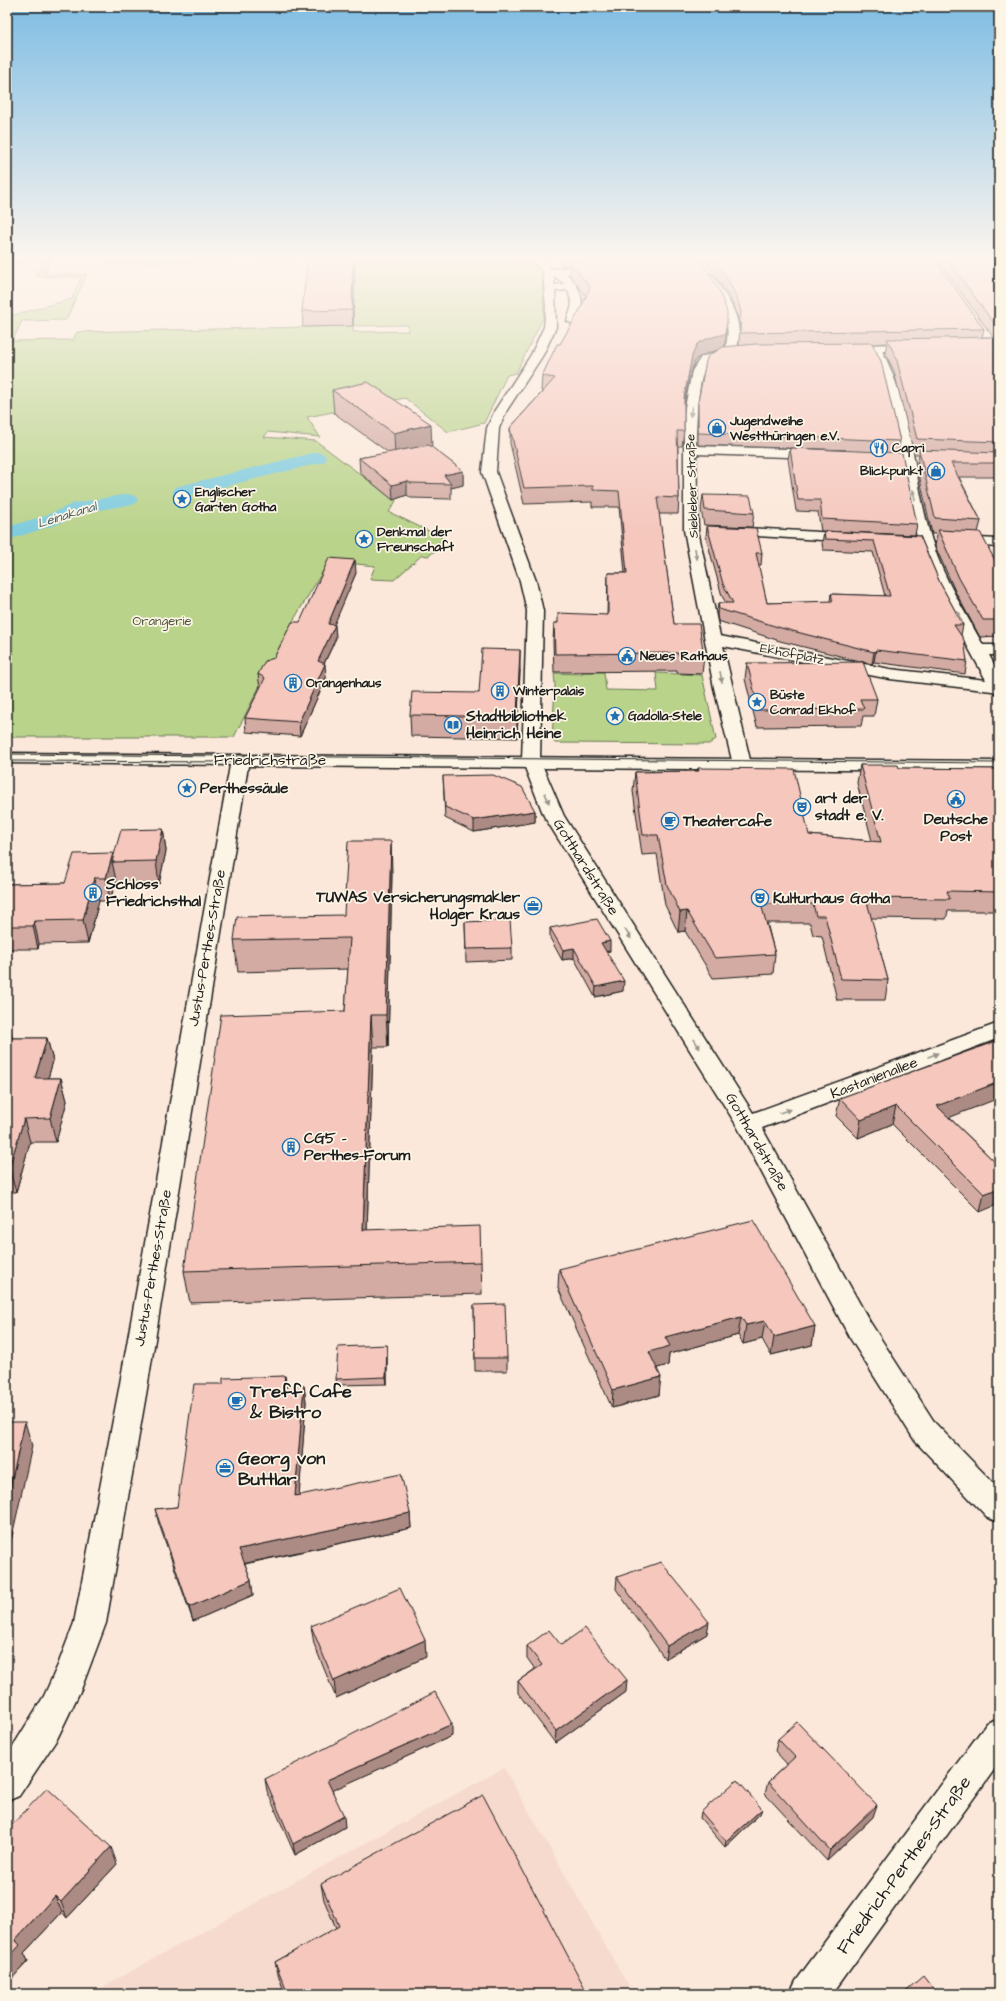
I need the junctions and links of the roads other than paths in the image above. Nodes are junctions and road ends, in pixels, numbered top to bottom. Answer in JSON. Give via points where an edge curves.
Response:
{"nodes":[{"id":1,"x":540,"y":349,"type":"edge"},
{"id":2,"x":876,"y":349,"type":"edge"},
{"id":3,"x":749,"y":350,"type":"edge"},
{"id":4,"x":730,"y":351,"type":"joint"},
{"id":5,"x":689,"y":450,"type":"junction"},
{"id":6,"x":831,"y":454,"type":"edge"},
{"id":7,"x":891,"y":457,"type":"edge"},
{"id":8,"x":906,"y":457,"type":"junction"},
{"id":9,"x":922,"y":458,"type":"edge"},
{"id":10,"x":691,"y":530,"type":"junction"},
{"id":11,"x":865,"y":539,"type":"edge"},
{"id":12,"x":920,"y":541,"type":"junction"},
{"id":13,"x":999,"y":543,"type":"edge"},
{"id":14,"x":713,"y":639,"type":"junction"},
{"id":15,"x":978,"y":650,"type":"junction"},
{"id":16,"x":999,"y":650,"type":"edge"},
{"id":17,"x":998,"y":687,"type":"edge"},
{"id":18,"x":7,"y":758,"type":"edge"},
{"id":19,"x":240,"y":760,"type":"junction"},
{"id":20,"x":532,"y":762,"type":"junction"},
{"id":21,"x":742,"y":764,"type":"junction"},
{"id":22,"x":999,"y":766,"type":"edge"},
{"id":23,"x":999,"y":1030,"type":"edge"},
{"id":24,"x":748,"y":1124,"type":"junction"},
{"id":25,"x":999,"y":1509,"type":"edge"},
{"id":26,"x":999,"y":1735,"type":"edge"},
{"id":27,"x":16,"y":1773,"type":"edge"},
{"id":28,"x":809,"y":1994,"type":"edge"}],
"edges":[{"from":1,"to":20,"type":"street","name":"Gotthardstraße","via":[[501,410],[493,428],[489,472],[528,581],[535,611],[530,748]]},
{"from":2,"to":8,"type":"street","name":"Ekhofplatz","via":[[886,371]]},
{"from":3,"to":4,"type":"street","name":"Siebleber Straße"},
{"from":4,"to":5,"type":"street","name":"Siebleber Straße","one_way":true,"via":[[705,359],[698,371],[690,413]]},
{"from":5,"to":6,"type":"street"},
{"from":5,"to":10,"type":"street","name":"Siebleber Straße"},
{"from":7,"to":8,"type":"street"},
{"from":8,"to":9,"type":"street"},
{"from":12,"to":8,"type":"street","name":"Ekhofplatz","one_way":true},
{"from":10,"to":11,"type":"street"},
{"from":10,"to":14,"type":"street","name":"Siebleber Straße","one_way":true},
{"from":12,"to":13,"type":"street"},
{"from":15,"to":12,"type":"street","name":"Ekhofplatz","one_way":true},
{"from":14,"to":17,"type":"street","name":"Ekhofplatz","via":[[878,671]]},
{"from":14,"to":21,"type":"street","one_way":true},
{"from":15,"to":16,"type":"street"},
{"from":15,"to":17,"type":"street","name":"Ekhofplatz"},
{"from":18,"to":19,"type":"street","name":"Friedrichstraße"},
{"from":19,"to":20,"type":"street","name":"Friedrichstraße"},
{"from":19,"to":27,"type":"street","name":"Justus-Perthes-Straße","via":[[90,1624],[78,1661],[57,1708]]},
{"from":20,"to":21,"type":"street"},
{"from":20,"to":24,"type":"street","name":"Gotthardstraße","one_way":true,"via":[[554,816]]},
{"from":21,"to":22,"type":"street"},
{"from":24,"to":23,"type":"street","name":"Kastanienallee","one_way":true,"via":[[835,1094]]},
{"from":24,"to":25,"type":"street","name":"Gotthardstraße","via":[[860,1330],[925,1432]]},
{"from":26,"to":28,"type":"street","name":"Friedrich-Perthes-Straße"}]}
